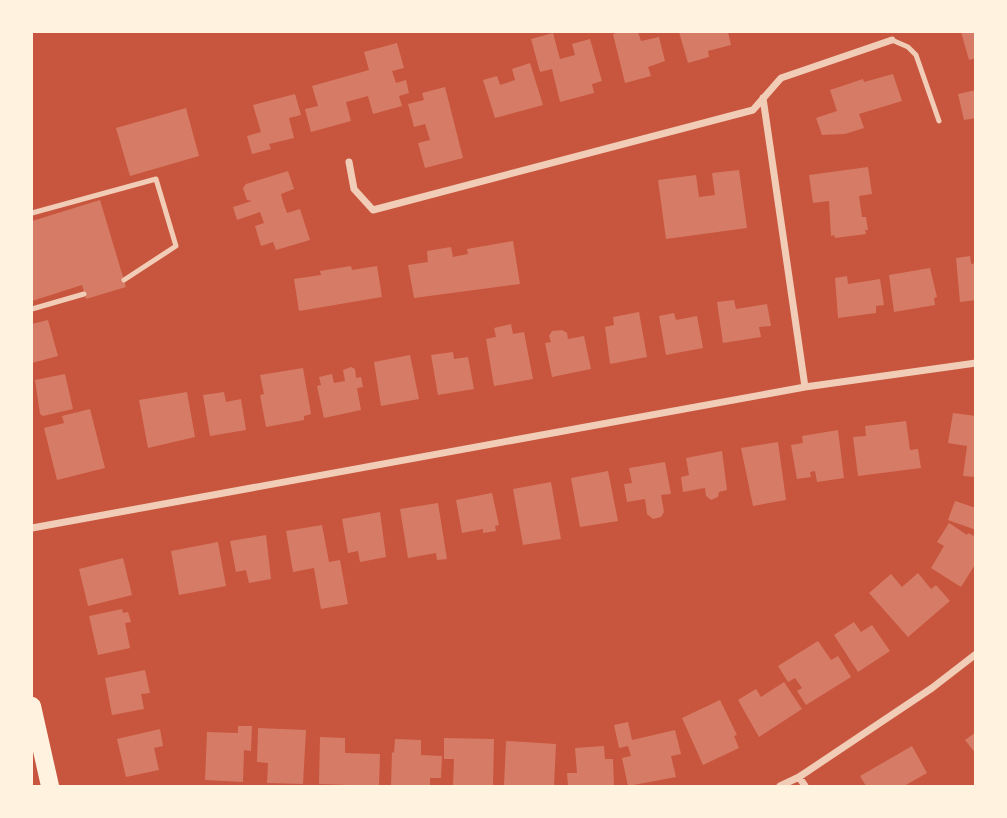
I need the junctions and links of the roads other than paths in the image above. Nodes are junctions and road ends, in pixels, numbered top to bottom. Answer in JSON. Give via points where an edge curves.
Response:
{"nodes":[{"id":1,"x":892,"y":40,"type":"joint"},
{"id":2,"x":763,"y":99,"type":"junction"},
{"id":3,"x":939,"y":121,"type":"dead end"},
{"id":4,"x":349,"y":162,"type":"dead end"},
{"id":5,"x":32,"y":213,"type":"edge"},
{"id":6,"x":124,"y":281,"type":"dead end"},
{"id":7,"x":84,"y":294,"type":"dead end"},
{"id":8,"x":32,"y":309,"type":"edge"},
{"id":9,"x":975,"y":363,"type":"edge"},
{"id":10,"x":805,"y":387,"type":"junction"},
{"id":11,"x":32,"y":528,"type":"edge"},
{"id":12,"x":975,"y":654,"type":"edge"},
{"id":13,"x":32,"y":706,"type":"edge"},
{"id":14,"x":799,"y":777,"type":"junction"},
{"id":15,"x":50,"y":786,"type":"edge"},
{"id":16,"x":780,"y":786,"type":"edge"},
{"id":17,"x":804,"y":786,"type":"edge"}],
"edges":[{"from":1,"to":2,"type":"street","via":[[781,78]]},
{"from":1,"to":3,"type":"lane","via":[[916,55]]},
{"from":2,"to":4,"type":"street","via":[[753,110],[373,210],[354,189]]},
{"from":2,"to":10,"type":"street"},
{"from":5,"to":6,"type":"lane","via":[[156,178],[176,246]]},
{"from":7,"to":8,"type":"lane"},
{"from":9,"to":10,"type":"street"},
{"from":10,"to":11,"type":"street"},
{"from":12,"to":14,"type":"street"},
{"from":13,"to":15,"type":"main road"},
{"from":14,"to":16,"type":"street"},
{"from":14,"to":17,"type":"street"}]}
